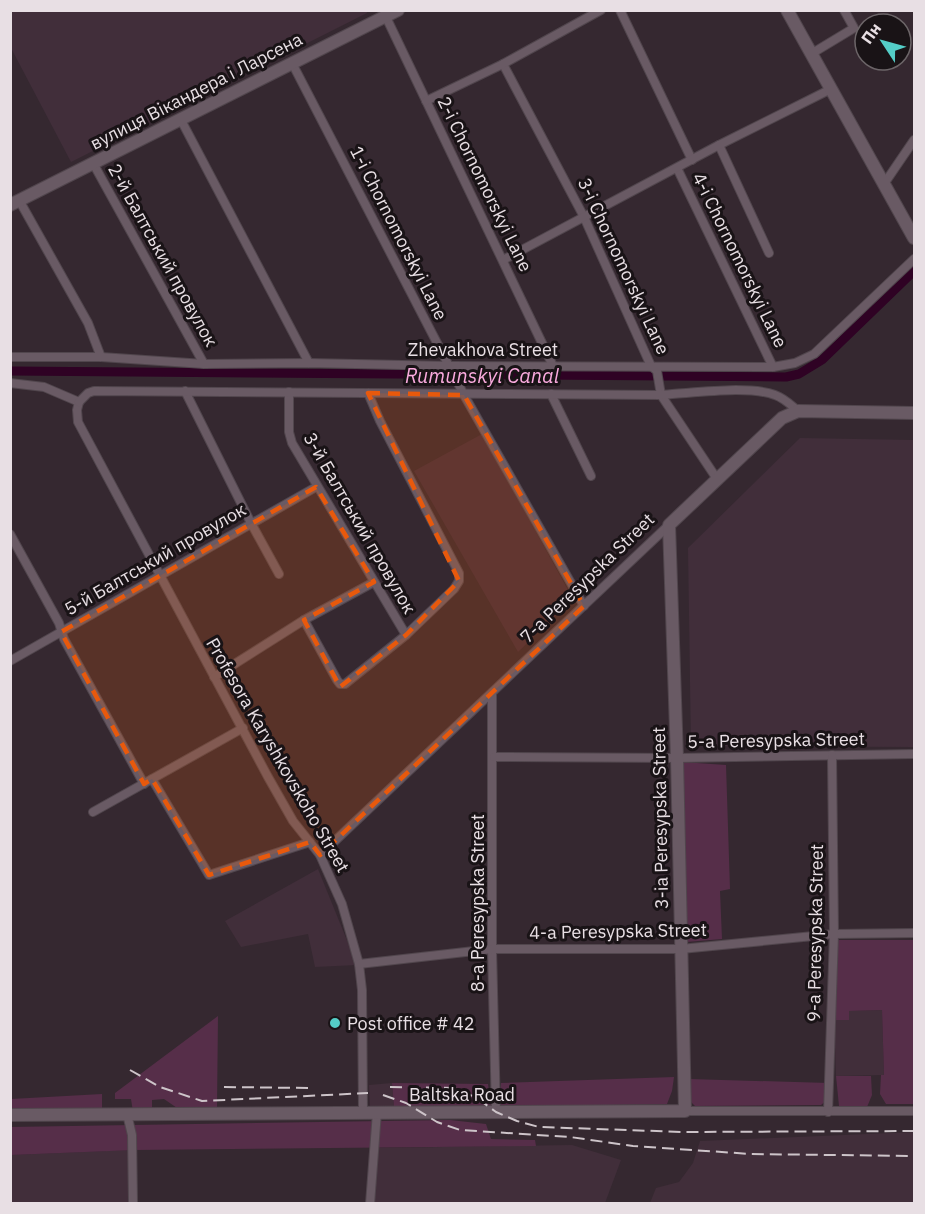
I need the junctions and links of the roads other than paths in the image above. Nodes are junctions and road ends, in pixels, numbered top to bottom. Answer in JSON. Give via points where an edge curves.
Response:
{"nodes":[{"id":1,"x":398,"y":10,"type":"edge"},
{"id":2,"x":602,"y":10,"type":"edge"},
{"id":3,"x":620,"y":10,"type":"edge"},
{"id":4,"x":787,"y":10,"type":"edge"},
{"id":5,"x":844,"y":10,"type":"edge"},
{"id":6,"x":386,"y":17,"type":"junction"},
{"id":7,"x":811,"y":54,"type":"junction"},
{"id":8,"x":292,"y":63,"type":"junction"},
{"id":9,"x":503,"y":64,"type":"junction"},
{"id":10,"x":831,"y":89,"type":"junction"},
{"id":11,"x":426,"y":101,"type":"junction"},
{"id":12,"x":181,"y":120,"type":"junction"},
{"id":13,"x":915,"y":140,"type":"edge"},
{"id":14,"x":719,"y":145,"type":"junction"},
{"id":15,"x":692,"y":160,"type":"junction"},
{"id":16,"x":93,"y":163,"type":"junction"},
{"id":17,"x":677,"y":168,"type":"junction"},
{"id":18,"x":884,"y":184,"type":"junction"},
{"id":19,"x":15,"y":203,"type":"edge"},
{"id":20,"x":584,"y":217,"type":"junction"},
{"id":21,"x":915,"y":238,"type":"edge"},
{"id":22,"x":770,"y":253,"type":"dead end"},
{"id":23,"x":915,"y":259,"type":"edge"},
{"id":24,"x":503,"y":260,"type":"junction"},
{"id":25,"x":10,"y":357,"type":"edge"},
{"id":26,"x":101,"y":357,"type":"junction"},
{"id":27,"x":204,"y":363,"type":"junction"},
{"id":28,"x":309,"y":363,"type":"junction"},
{"id":29,"x":553,"y":366,"type":"junction"},
{"id":30,"x":773,"y":367,"type":"junction"},
{"id":31,"x":451,"y":369,"type":"junction"},
{"id":32,"x":654,"y":369,"type":"junction"},
{"id":33,"x":10,"y":383,"type":"edge"},
{"id":34,"x":184,"y":391,"type":"junction"},
{"id":35,"x":289,"y":392,"type":"junction"},
{"id":36,"x":463,"y":392,"type":"junction"},
{"id":37,"x":368,"y":393,"type":"junction"},
{"id":38,"x":660,"y":393,"type":"junction"},
{"id":39,"x":551,"y":394,"type":"junction"},
{"id":40,"x":79,"y":402,"type":"junction"},
{"id":41,"x":798,"y":411,"type":"junction"},
{"id":42,"x":915,"y":413,"type":"edge"},
{"id":43,"x":591,"y":476,"type":"dead end"},
{"id":44,"x":717,"y":479,"type":"junction"},
{"id":45,"x":316,"y":487,"type":"junction"},
{"id":46,"x":251,"y":524,"type":"junction"},
{"id":47,"x":669,"y":525,"type":"junction"},
{"id":48,"x":10,"y":534,"type":"edge"},
{"id":49,"x":279,"y":574,"type":"dead end"},
{"id":50,"x":159,"y":575,"type":"junction"},
{"id":51,"x":374,"y":582,"type":"junction"},
{"id":52,"x":584,"y":606,"type":"junction"},
{"id":53,"x":304,"y":620,"type":"junction"},
{"id":54,"x":61,"y":632,"type":"junction"},
{"id":55,"x":406,"y":635,"type":"junction"},
{"id":56,"x":10,"y":661,"type":"edge"},
{"id":57,"x":214,"y":677,"type":"junction"},
{"id":58,"x":492,"y":694,"type":"junction"},
{"id":59,"x":243,"y":728,"type":"junction"},
{"id":60,"x":915,"y":754,"type":"edge"},
{"id":61,"x":832,"y":755,"type":"junction"},
{"id":62,"x":494,"y":757,"type":"junction"},
{"id":63,"x":678,"y":758,"type":"junction"},
{"id":64,"x":152,"y":779,"type":"junction"},
{"id":65,"x":144,"y":784,"type":"junction"},
{"id":66,"x":93,"y":812,"type":"dead end"},
{"id":67,"x":310,"y":842,"type":"junction"},
{"id":68,"x":320,"y":855,"type":"junction"},
{"id":69,"x":915,"y":933,"type":"edge"},
{"id":70,"x":834,"y":934,"type":"junction"},
{"id":71,"x":492,"y":949,"type":"junction"},
{"id":72,"x":681,"y":949,"type":"junction"},
{"id":73,"x":359,"y":964,"type":"junction"},
{"id":74,"x":686,"y":1111,"type":"junction"},
{"id":75,"x":915,"y":1111,"type":"edge"},
{"id":76,"x":376,"y":1112,"type":"junction"},
{"id":77,"x":496,"y":1112,"type":"junction"},
{"id":78,"x":828,"y":1112,"type":"junction"},
{"id":79,"x":363,"y":1113,"type":"junction"},
{"id":80,"x":127,"y":1114,"type":"junction"},
{"id":81,"x":10,"y":1116,"type":"edge"},
{"id":82,"x":133,"y":1203,"type":"edge"},
{"id":83,"x":370,"y":1203,"type":"edge"}],
"edges":[{"from":1,"to":6,"type":"main road","name":"вулиця Вікандера і Ларсена"},
{"from":2,"to":9,"type":"street"},
{"from":3,"to":15,"type":"street","name":"4-i Chornomorskyi Lane"},
{"from":4,"to":7,"type":"main road"},
{"from":5,"to":7,"type":"street","via":[[854,28]]},
{"from":6,"to":8,"type":"main road","name":"вулиця Вікандера і Ларсена"},
{"from":6,"to":11,"type":"street","name":"2-i Chornomorskyi Lane"},
{"from":7,"to":10,"type":"main road"},
{"from":8,"to":12,"type":"main road","name":"вулиця Вікандера і Ларсена"},
{"from":8,"to":31,"type":"street","name":"1-i Chornomorskyi Lane"},
{"from":9,"to":11,"type":"street"},
{"from":9,"to":20,"type":"street","name":"3-i Chornomorskyi Lane"},
{"from":10,"to":14,"type":"street"},
{"from":10,"to":18,"type":"main road"},
{"from":11,"to":24,"type":"street","name":"2-i Chornomorskyi Lane"},
{"from":12,"to":16,"type":"main road","name":"вулиця Вікандера і Ларсена"},
{"from":12,"to":28,"type":"street"},
{"from":13,"to":18,"type":"street"},
{"from":14,"to":15,"type":"street"},
{"from":14,"to":22,"type":"street"},
{"from":15,"to":17,"type":"street"},
{"from":16,"to":19,"type":"main road","name":"вулиця Вікандера і Ларсена"},
{"from":16,"to":27,"type":"street","name":"2-й Балтський провулок"},
{"from":17,"to":20,"type":"street"},
{"from":17,"to":30,"type":"street","name":"4-i Chornomorskyi Lane"},
{"from":18,"to":21,"type":"main road"},
{"from":19,"to":26,"type":"street","via":[[88,323]]},
{"from":20,"to":24,"type":"street"},
{"from":20,"to":32,"type":"street","name":"3-i Chornomorskyi Lane"},
{"from":23,"to":30,"type":"street","name":"Zhevakhova Street","via":[[814,354]]},
{"from":24,"to":29,"type":"street","name":"2-i Chornomorskyi Lane"},
{"from":25,"to":26,"type":"street","name":"Zhevakhova Street"},
{"from":26,"to":27,"type":"street","name":"Zhevakhova Street"},
{"from":27,"to":28,"type":"street","name":"Zhevakhova Street"},
{"from":28,"to":31,"type":"street","name":"Zhevakhova Street"},
{"from":29,"to":31,"type":"street","name":"Zhevakhova Street"},
{"from":29,"to":32,"type":"street","name":"Zhevakhova Street"},
{"from":30,"to":32,"type":"street","name":"Zhevakhova Street"},
{"from":31,"to":36,"type":"street","name":"1-i Chornomorskyi Lane"},
{"from":32,"to":38,"type":"street","name":"3-i Chornomorskyi Lane"},
{"from":33,"to":40,"type":"street","via":[[44,387]]},
{"from":34,"to":35,"type":"street"},
{"from":34,"to":40,"type":"street","via":[[94,390]]},
{"from":34,"to":46,"type":"street"},
{"from":35,"to":37,"type":"street"},
{"from":35,"to":45,"type":"street","name":"3-й Балтський провулок","via":[[292,443]]},
{"from":36,"to":37,"type":"street"},
{"from":36,"to":39,"type":"street"},
{"from":36,"to":52,"type":"street","name":"1-i Chornomorskyi Lane"},
{"from":37,"to":55,"type":"street","via":[[459,573],[454,589]]},
{"from":38,"to":39,"type":"street"},
{"from":38,"to":41,"type":"street","via":[[761,391],[775,394]]},
{"from":38,"to":44,"type":"street","name":"3-i Chornomorskyi Lane"},
{"from":39,"to":43,"type":"street"},
{"from":40,"to":50,"type":"street","name":"Profesora Karyshkovskoho Street","via":[[78,422]]},
{"from":41,"to":42,"type":"main road"},
{"from":41,"to":44,"type":"main road","name":"7-a Peresypska Street","via":[[782,418]]},
{"from":44,"to":47,"type":"main road","name":"7-a Peresypska Street"},
{"from":45,"to":46,"type":"street","name":"5-й Балтський провулок"},
{"from":45,"to":51,"type":"street","name":"3-й Балтський провулок"},
{"from":46,"to":49,"type":"street"},
{"from":46,"to":50,"type":"street","name":"5-й Балтський провулок"},
{"from":47,"to":52,"type":"street","name":"7-a Peresypska Street"},
{"from":47,"to":63,"type":"main road","name":"3-ia Peresypska Street"},
{"from":48,"to":54,"type":"street"},
{"from":50,"to":54,"type":"street","name":"5-й Балтський провулок"},
{"from":50,"to":57,"type":"street","name":"Profesora Karyshkovskoho Street"},
{"from":51,"to":53,"type":"street"},
{"from":51,"to":55,"type":"street","name":"3-й Балтський провулок"},
{"from":52,"to":58,"type":"street","name":"7-a Peresypska Street"},
{"from":53,"to":55,"type":"street","via":[[340,684]]},
{"from":53,"to":57,"type":"street"},
{"from":54,"to":56,"type":"street","name":"5-й Балтський провулок"},
{"from":54,"to":65,"type":"street"},
{"from":57,"to":59,"type":"street","name":"Profesora Karyshkovskoho Street"},
{"from":58,"to":62,"type":"street","name":"8-a Peresypska Street"},
{"from":58,"to":68,"type":"street","name":"7-a Peresypska Street"},
{"from":59,"to":64,"type":"street"},
{"from":59,"to":67,"type":"street","name":"Profesora Karyshkovskoho Street","via":[[287,810]]},
{"from":60,"to":61,"type":"street","name":"5-a Peresypska Street"},
{"from":61,"to":63,"type":"street","name":"5-a Peresypska Street"},
{"from":61,"to":70,"type":"street","name":"9-a Peresypska Street"},
{"from":62,"to":63,"type":"street","name":"5-a Peresypska Street"},
{"from":62,"to":71,"type":"street","name":"8-a Peresypska Street"},
{"from":63,"to":72,"type":"main road","name":"3-ia Peresypska Street"},
{"from":64,"to":65,"type":"street"},
{"from":64,"to":67,"type":"street","via":[[209,875]]},
{"from":65,"to":66,"type":"street"},
{"from":67,"to":68,"type":"street","name":"Profesora Karyshkovskoho Street"},
{"from":68,"to":73,"type":"street","name":"Profesora Karyshkovskoho Street","via":[[342,904]]},
{"from":69,"to":70,"type":"street","name":"4-a Peresypska Street"},
{"from":70,"to":72,"type":"street","name":"4-a Peresypska Street"},
{"from":70,"to":78,"type":"street","name":"9-a Peresypska Street"},
{"from":71,"to":72,"type":"street","name":"4-a Peresypska Street"},
{"from":71,"to":73,"type":"street","name":"4-a Peresypska Street"},
{"from":71,"to":77,"type":"street","name":"8-a Peresypska Street"},
{"from":72,"to":74,"type":"main road","name":"3-ia Peresypska Street"},
{"from":73,"to":79,"type":"street","name":"Profesora Karyshkovskoho Street"},
{"from":74,"to":77,"type":"main road","name":"Baltska Road"},
{"from":74,"to":78,"type":"street","name":"Baltska Road"},
{"from":75,"to":78,"type":"street","name":"Baltska Road"},
{"from":76,"to":77,"type":"main road","name":"Baltska Road"},
{"from":76,"to":79,"type":"main road","name":"Baltska Road"},
{"from":76,"to":83,"type":"street"},
{"from":79,"to":80,"type":"main road","name":"Baltska Road"},
{"from":80,"to":81,"type":"main road","name":"Baltska Road"},
{"from":80,"to":82,"type":"street","via":[[132,1135]]}]}
